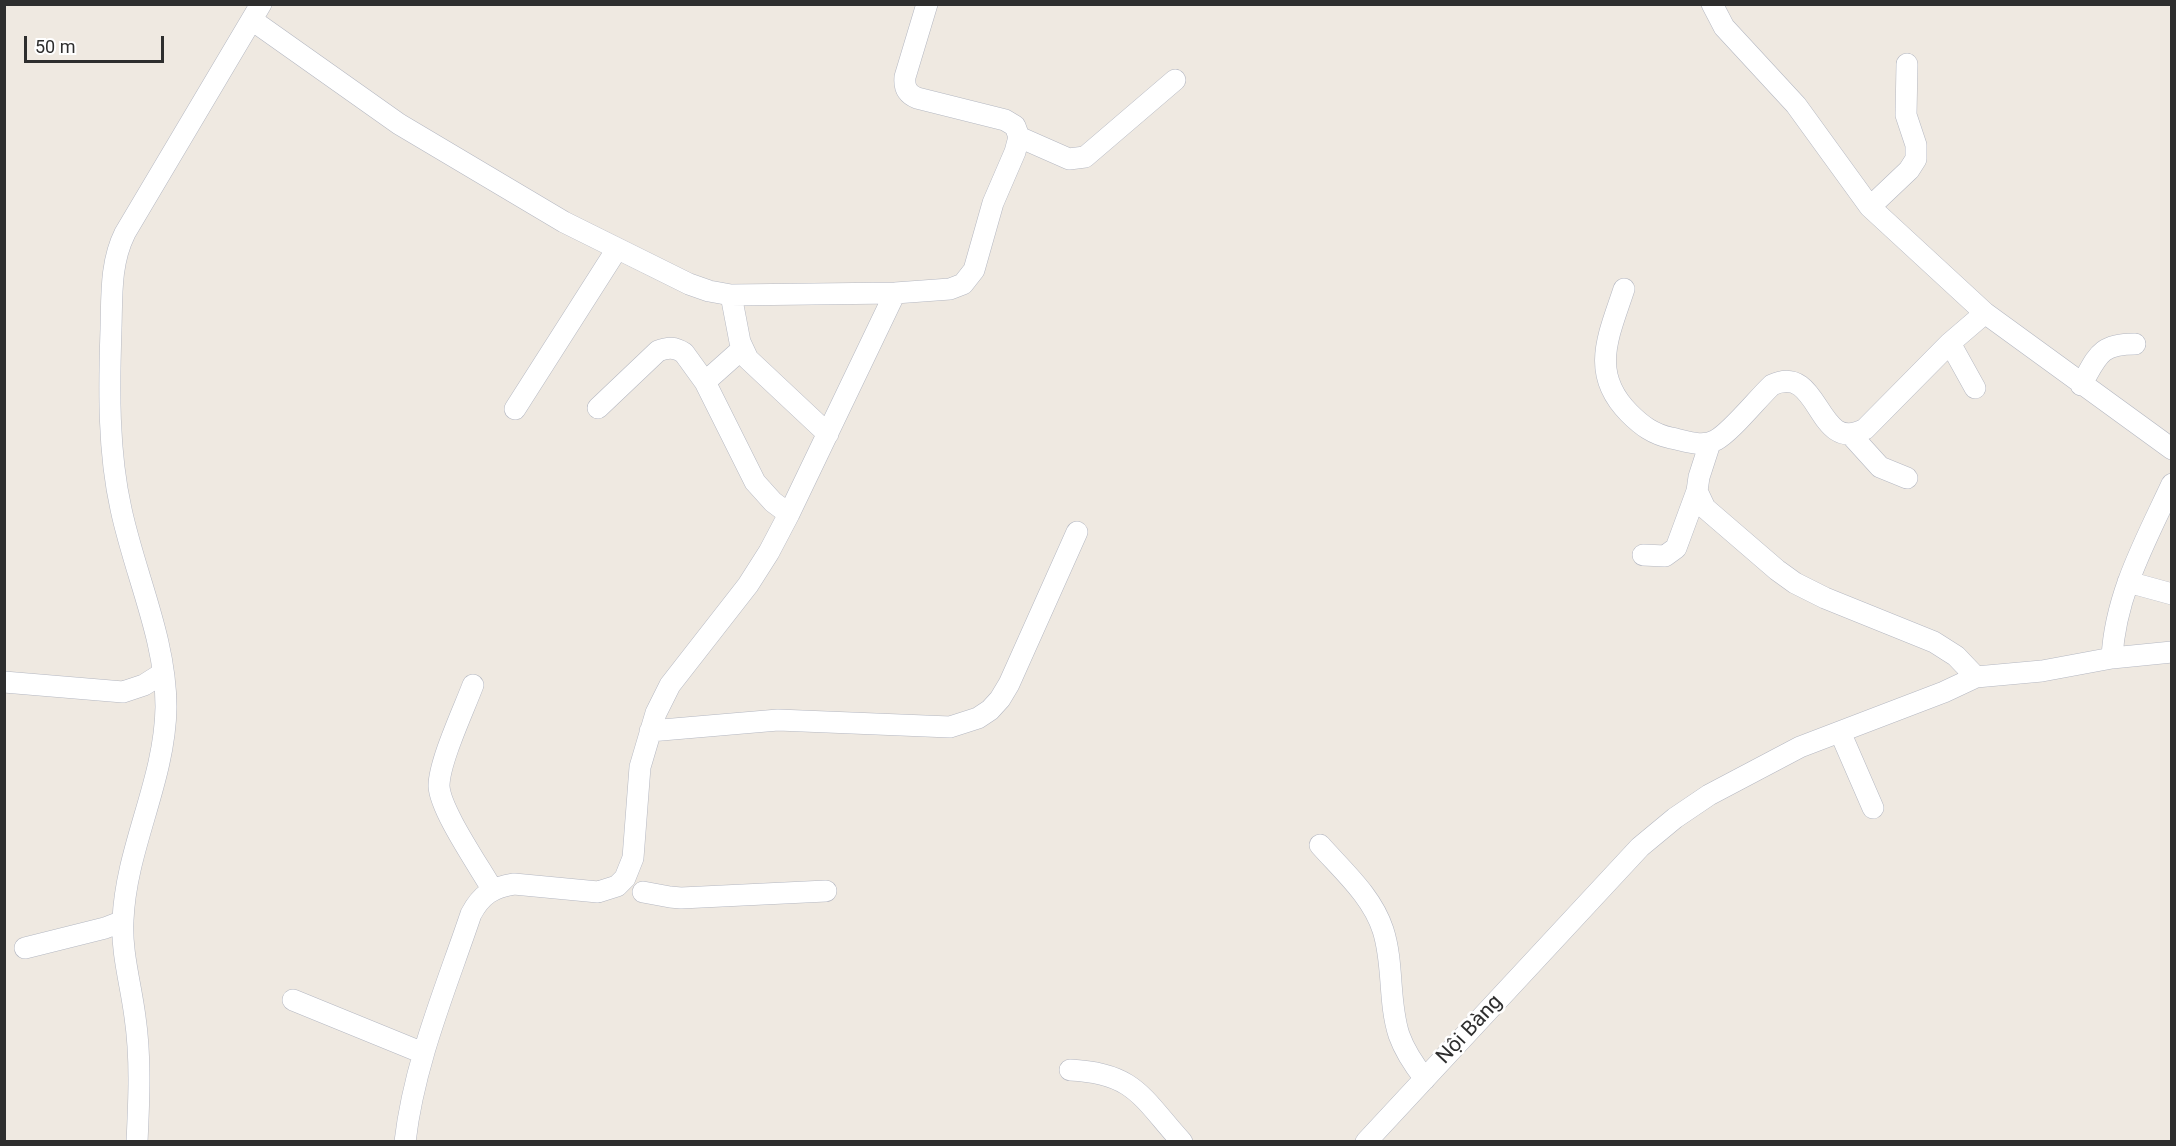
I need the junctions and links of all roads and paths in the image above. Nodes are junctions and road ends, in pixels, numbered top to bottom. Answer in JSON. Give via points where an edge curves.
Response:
{"nodes":[{"id":1,"x":927,"y":4,"type":"edge"},
{"id":2,"x":1720,"y":10,"type":"edge"},
{"id":3,"x":257,"y":12,"type":"edge"},
{"id":4,"x":1907,"y":64,"type":"dead end"},
{"id":5,"x":1175,"y":80,"type":"dead end"},
{"id":6,"x":1017,"y":145,"type":"junction"},
{"id":7,"x":1870,"y":207,"type":"junction"},
{"id":8,"x":617,"y":249,"type":"junction"},
{"id":9,"x":1624,"y":289,"type":"dead end"},
{"id":10,"x":895,"y":293,"type":"junction"},
{"id":11,"x":731,"y":295,"type":"junction"},
{"id":12,"x":1985,"y":314,"type":"junction"},
{"id":13,"x":1950,"y":343,"type":"junction"},
{"id":14,"x":2135,"y":344,"type":"dead end"},
{"id":15,"x":742,"y":349,"type":"junction"},
{"id":16,"x":705,"y":381,"type":"junction"},
{"id":17,"x":2081,"y":385,"type":"junction"},
{"id":18,"x":1975,"y":388,"type":"dead end"},
{"id":19,"x":598,"y":408,"type":"dead end"},
{"id":20,"x":515,"y":409,"type":"dead end"},
{"id":21,"x":828,"y":434,"type":"junction"},
{"id":22,"x":1851,"y":435,"type":"junction"},
{"id":23,"x":1710,"y":443,"type":"junction"},
{"id":24,"x":2172,"y":449,"type":"edge"},
{"id":25,"x":1907,"y":478,"type":"dead end"},
{"id":26,"x":2172,"y":484,"type":"edge"},
{"id":27,"x":1697,"y":491,"type":"junction"},
{"id":28,"x":789,"y":514,"type":"junction"},
{"id":29,"x":1077,"y":532,"type":"dead end"},
{"id":30,"x":1643,"y":555,"type":"dead end"},
{"id":31,"x":2128,"y":582,"type":"junction"},
{"id":32,"x":2172,"y":594,"type":"edge"},
{"id":33,"x":2172,"y":652,"type":"edge"},
{"id":34,"x":2112,"y":658,"type":"junction"},
{"id":35,"x":163,"y":673,"type":"junction"},
{"id":36,"x":1976,"y":677,"type":"junction"},
{"id":37,"x":4,"y":682,"type":"edge"},
{"id":38,"x":473,"y":685,"type":"dead end"},
{"id":39,"x":650,"y":731,"type":"junction"},
{"id":40,"x":1840,"y":732,"type":"junction"},
{"id":41,"x":1873,"y":808,"type":"dead end"},
{"id":42,"x":1320,"y":845,"type":"dead end"},
{"id":43,"x":492,"y":889,"type":"junction"},
{"id":44,"x":630,"y":889,"type":"junction"},
{"id":45,"x":826,"y":891,"type":"dead end"},
{"id":46,"x":123,"y":921,"type":"junction"},
{"id":47,"x":25,"y":948,"type":"dead end"},
{"id":48,"x":292,"y":1000,"type":"dead end"},
{"id":49,"x":423,"y":1053,"type":"junction"},
{"id":50,"x":1070,"y":1070,"type":"dead end"},
{"id":51,"x":1425,"y":1079,"type":"junction"},
{"id":52,"x":137,"y":1142,"type":"edge"},
{"id":53,"x":405,"y":1142,"type":"edge"},
{"id":54,"x":1182,"y":1142,"type":"edge"},
{"id":55,"x":1366,"y":1142,"type":"edge"}],
"edges":[{"from":1,"to":6,"type":"street","via":[[905,77],[906,89],[917,98],[1005,120],[1014,126]]},
{"from":2,"to":7,"type":"street"},
{"from":3,"to":8,"type":"street","via":[[399,124]]},
{"from":3,"to":35,"type":"street","via":[[125,233],[114,271],[110,350],[115,479]]},
{"from":4,"to":7,"type":"street","via":[[1906,115],[1916,145],[1916,159],[1910,170]]},
{"from":5,"to":6,"type":"street","via":[[1085,157],[1069,159]]},
{"from":6,"to":10,"type":"street","via":[[993,203],[974,270],[967,280],[950,289]]},
{"from":7,"to":12,"type":"street"},
{"from":8,"to":11,"type":"street","via":[[689,284]]},
{"from":8,"to":20,"type":"street"},
{"from":9,"to":23,"type":"street","via":[[1606,345],[1606,376],[1613,394],[1651,432],[1693,443]]},
{"from":10,"to":11,"type":"street"},
{"from":10,"to":21,"type":"street"},
{"from":11,"to":15,"type":"street"},
{"from":12,"to":13,"type":"street"},
{"from":12,"to":17,"type":"street"},
{"from":13,"to":18,"type":"street"},
{"from":13,"to":22,"type":"street","via":[[1865,429]]},
{"from":14,"to":17,"type":"street","via":[[2118,344],[2101,352]]},
{"from":15,"to":16,"type":"street"},
{"from":15,"to":21,"type":"street","via":[[752,364]]},
{"from":16,"to":19,"type":"street","via":[[684,353],[663,349]]},
{"from":16,"to":28,"type":"street","via":[[755,482]]},
{"from":17,"to":24,"type":"street"},
{"from":21,"to":28,"type":"street"},
{"from":22,"to":23,"type":"street","via":[[1835,429],[1801,386],[1783,381],[1772,385]]},
{"from":22,"to":25,"type":"street","via":[[1880,467]]},
{"from":23,"to":27,"type":"street"},
{"from":26,"to":31,"type":"street"},
{"from":27,"to":30,"type":"street","via":[[1676,548],[1665,555]]},
{"from":27,"to":36,"type":"street","via":[[1705,508],[1795,583],[1934,642],[1956,656]]},
{"from":28,"to":39,"type":"street","via":[[748,585],[670,684]]},
{"from":29,"to":39,"type":"street","via":[[1010,684],[978,718],[950,727],[778,720]]},
{"from":31,"to":32,"type":"street"},
{"from":31,"to":34,"type":"street","via":[[2115,627]]},
{"from":33,"to":34,"type":"street"},
{"from":34,"to":36,"type":"street","via":[[2042,672]]},
{"from":35,"to":37,"type":"street","via":[[123,692]]},
{"from":35,"to":46,"type":"street","via":[[166,706],[161,753],[129,878]]},
{"from":36,"to":40,"type":"street","name":"Nội Bàng"},
{"from":38,"to":43,"type":"street","via":[[439,785],[444,806]]},
{"from":39,"to":44,"type":"street","via":[[640,767],[633,858],[625,878]]},
{"from":40,"to":41,"type":"street"},
{"from":40,"to":51,"type":"street","name":"Nội Bàng","via":[[1800,747],[1709,795],[1640,847]]},
{"from":42,"to":51,"type":"street","via":[[1367,898],[1380,920],[1399,1034],[1410,1060]]},
{"from":43,"to":44,"type":"street","via":[[514,884],[598,892]]},
{"from":43,"to":49,"type":"street","via":[[471,914]]},
{"from":44,"to":45,"type":"street","via":[[681,898]]},
{"from":46,"to":47,"type":"street"},
{"from":46,"to":52,"type":"street","via":[[139,1056]]},
{"from":48,"to":49,"type":"street"},
{"from":49,"to":53,"type":"street"},
{"from":50,"to":54,"type":"street","via":[[1095,1071],[1126,1082]]},
{"from":51,"to":55,"type":"street","name":"Nội Bàng"}]}
